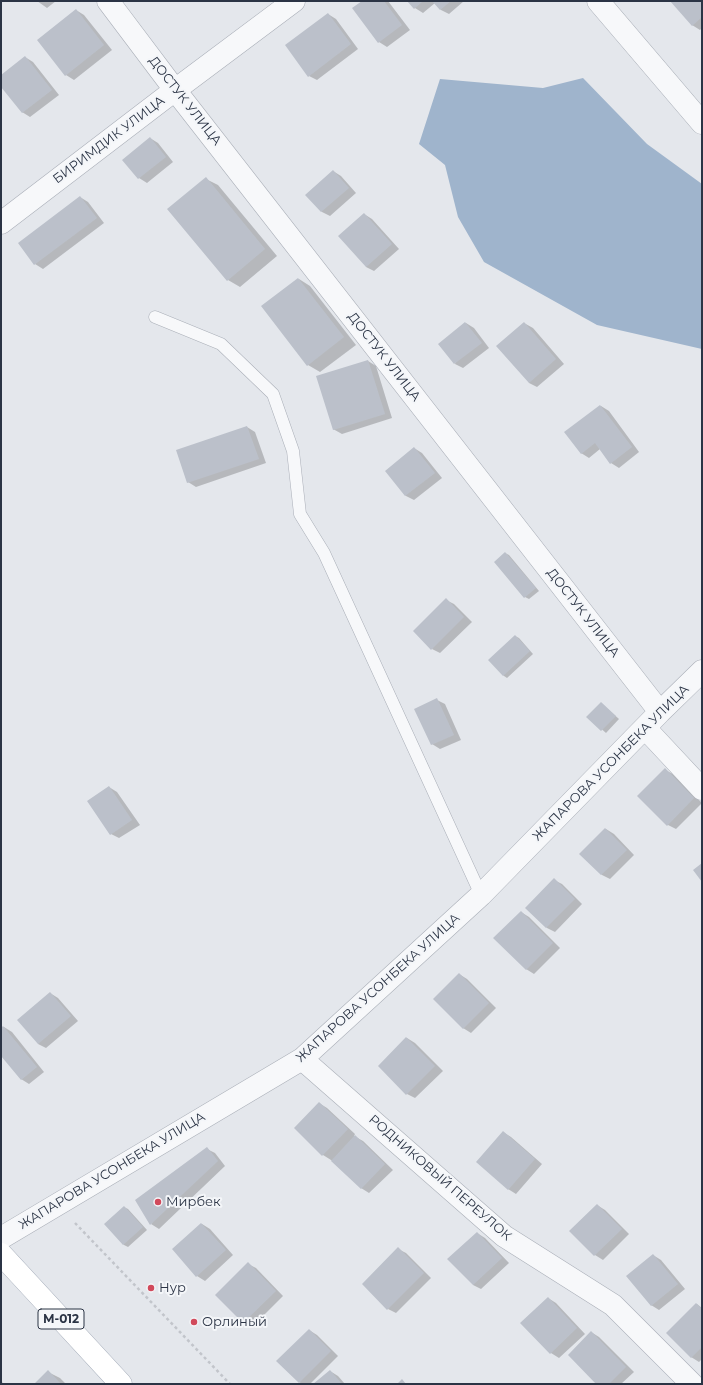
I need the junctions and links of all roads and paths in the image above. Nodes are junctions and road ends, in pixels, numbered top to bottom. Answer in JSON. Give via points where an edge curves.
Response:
{"nodes":[{"id":1,"x":108,"y":1,"type":"edge"},
{"id":2,"x":294,"y":1,"type":"edge"},
{"id":3,"x":598,"y":1,"type":"edge"},
{"id":4,"x":175,"y":90,"type":"junction"},
{"id":5,"x":702,"y":123,"type":"edge"},
{"id":6,"x":1,"y":222,"type":"edge"},
{"id":7,"x":155,"y":317,"type":"dead end"},
{"id":8,"x":702,"y":671,"type":"edge"},
{"id":9,"x":660,"y":712,"type":"junction"},
{"id":10,"x":645,"y":728,"type":"junction"},
{"id":11,"x":702,"y":789,"type":"edge"},
{"id":12,"x":481,"y":895,"type":"junction"},
{"id":13,"x":302,"y":1059,"type":"junction"},
{"id":14,"x":57,"y":1204,"type":"junction"},
{"id":15,"x":1,"y":1238,"type":"edge"},
{"id":16,"x":4,"y":1264,"type":"edge"},
{"id":17,"x":121,"y":1384,"type":"edge"},
{"id":18,"x":230,"y":1384,"type":"edge"},
{"id":19,"x":692,"y":1384,"type":"edge"}],
"edges":[{"from":1,"to":4,"type":"street","name":"ДОСТУК УЛИЦА"},
{"from":2,"to":4,"type":"street","name":"БИРИМДИК УЛИЦА"},
{"from":3,"to":5,"type":"street"},
{"from":4,"to":6,"type":"street","name":"БИРИМДИК УЛИЦА"},
{"from":4,"to":9,"type":"street","name":"ДОСТУК УЛИЦА"},
{"from":7,"to":12,"type":"lane","via":[[221,344],[273,394],[293,450],[300,514],[324,553]]},
{"from":8,"to":9,"type":"street","name":"ЖАПАРОВА УСОНБЕКА УЛИЦА"},
{"from":9,"to":10,"type":"street","name":"ЖАПАРОВА УСОНБЕКА УЛИЦА"},
{"from":10,"to":11,"type":"street"},
{"from":10,"to":12,"type":"street","name":"ЖАПАРОВА УСОНБЕКА УЛИЦА"},
{"from":12,"to":13,"type":"street","name":"ЖАПАРОВА УСОНБЕКА УЛИЦА"},
{"from":13,"to":14,"type":"street","name":"ЖАПАРОВА УСОНБЕКА УЛИЦА"},
{"from":13,"to":19,"type":"street","name":"РОДНИКОВЫЙ ПЕРЕУЛОК","via":[[504,1236],[613,1305]]},
{"from":14,"to":15,"type":"street","name":"ЖАПАРОВА УСОНБЕКА УЛИЦА"},
{"from":14,"to":18,"type":"path"},
{"from":16,"to":17,"type":"main road","number":"М-012"}]}
